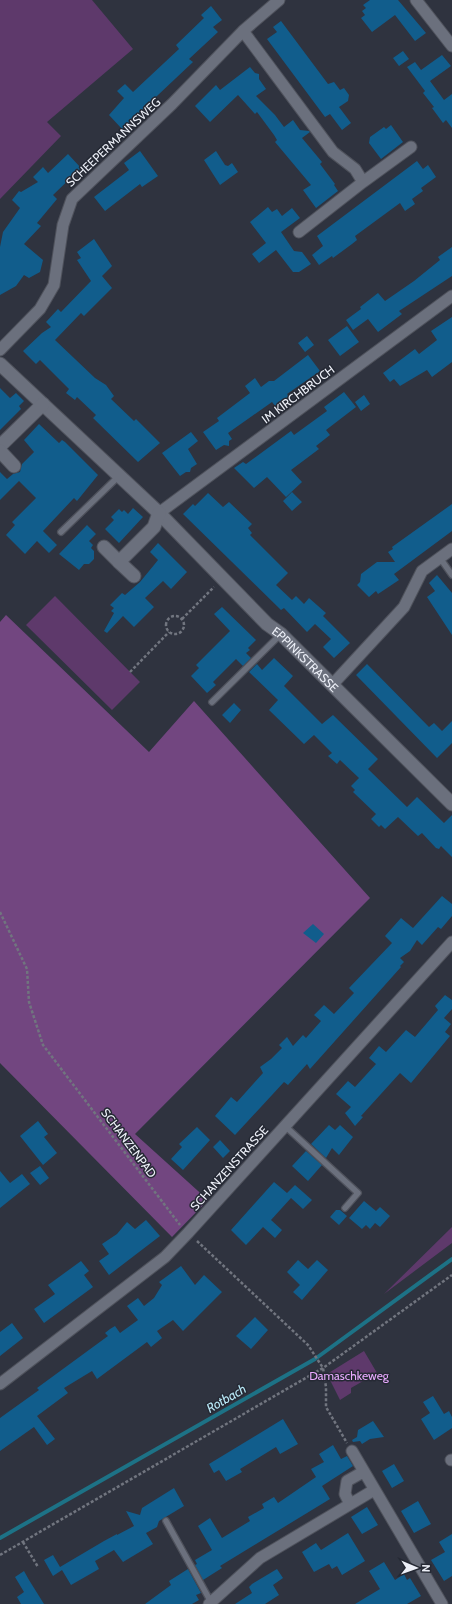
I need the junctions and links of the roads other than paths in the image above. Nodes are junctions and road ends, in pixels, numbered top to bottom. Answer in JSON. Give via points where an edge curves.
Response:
{"nodes":[{"id":1,"x":279,"y":0,"type":"edge"},
{"id":2,"x":416,"y":0,"type":"edge"},
{"id":3,"x":243,"y":31,"type":"junction"},
{"id":4,"x":452,"y":46,"type":"edge"},
{"id":5,"x":411,"y":147,"type":"dead end"},
{"id":6,"x":363,"y":182,"type":"junction"},
{"id":7,"x":299,"y":232,"type":"dead end"},
{"id":8,"x":452,"y":296,"type":"edge"},
{"id":9,"x":0,"y":350,"type":"edge"},
{"id":10,"x":0,"y":364,"type":"edge"},
{"id":11,"x":43,"y":404,"type":"junction"},
{"id":12,"x":0,"y":446,"type":"edge"},
{"id":13,"x":0,"y":451,"type":"edge"},
{"id":14,"x":14,"y":466,"type":"dead end"},
{"id":15,"x":119,"y":476,"type":"junction"},
{"id":16,"x":159,"y":513,"type":"junction"},
{"id":17,"x":61,"y":532,"type":"dead end"},
{"id":18,"x":104,"y":546,"type":"dead end"},
{"id":19,"x":452,"y":549,"type":"edge"},
{"id":20,"x":440,"y":558,"type":"junction"},
{"id":21,"x":119,"y":562,"type":"junction"},
{"id":22,"x":452,"y":575,"type":"edge"},
{"id":23,"x":134,"y":576,"type":"dead end"},
{"id":24,"x":281,"y":634,"type":"junction"},
{"id":25,"x":332,"y":685,"type":"junction"},
{"id":26,"x":212,"y":702,"type":"dead end"},
{"id":27,"x":450,"y":798,"type":"edge"},
{"id":28,"x":452,"y":942,"type":"edge"},
{"id":29,"x":285,"y":1126,"type":"junction"},
{"id":30,"x":345,"y":1208,"type":"dead end"},
{"id":31,"x":0,"y":1384,"type":"edge"},
{"id":32,"x":352,"y":1451,"type":"road end"},
{"id":33,"x":363,"y":1472,"type":"junction"},
{"id":34,"x":374,"y":1490,"type":"junction"},
{"id":35,"x":350,"y":1504,"type":"junction"},
{"id":36,"x":166,"y":1521,"type":"dead end"},
{"id":37,"x":210,"y":1603,"type":"edge"},
{"id":38,"x":442,"y":1604,"type":"edge"}],
"edges":[{"from":1,"to":3,"type":"street","name":"SCHEEPERMANNSWEG"},
{"from":2,"to":4,"type":"street"},
{"from":3,"to":6,"type":"street","via":[[333,152],[355,169]]},
{"from":3,"to":9,"type":"street","name":"SCHEEPERMANNSWEG","via":[[172,104],[72,199],[63,224],[54,285],[40,309]]},
{"from":5,"to":6,"type":"street"},
{"from":6,"to":7,"type":"street"},
{"from":8,"to":16,"type":"street","name":"IM KIRCHBRUCH"},
{"from":10,"to":11,"type":"street","name":"EPPINKSTRASSE"},
{"from":11,"to":12,"type":"street"},
{"from":11,"to":15,"type":"street","name":"EPPINKSTRASSE"},
{"from":13,"to":14,"type":"street"},
{"from":15,"to":16,"type":"street","name":"EPPINKSTRASSE"},
{"from":15,"to":17,"type":"lane"},
{"from":16,"to":21,"type":"street","via":[[154,527]]},
{"from":16,"to":24,"type":"street","name":"EPPINKSTRASSE","via":[[267,624]]},
{"from":18,"to":21,"type":"street"},
{"from":19,"to":20,"type":"street"},
{"from":20,"to":22,"type":"lane"},
{"from":20,"to":25,"type":"street","via":[[422,571],[404,608]]},
{"from":21,"to":23,"type":"street"},
{"from":24,"to":25,"type":"street","name":"EPPINKSTRASSE"},
{"from":24,"to":26,"type":"lane"},
{"from":25,"to":27,"type":"street","name":"EPPINKSTRASSE"},
{"from":28,"to":29,"type":"street","name":"SCHANZENSTRASSE"},
{"from":29,"to":30,"type":"lane","via":[[358,1193]]},
{"from":29,"to":31,"type":"street","name":"SCHANZENSTRASSE","via":[[165,1257]]},
{"from":32,"to":33,"type":"street"},
{"from":33,"to":34,"type":"street"},
{"from":33,"to":35,"type":"street","via":[[348,1481],[345,1494]]},
{"from":34,"to":35,"type":"street"},
{"from":34,"to":38,"type":"street"},
{"from":35,"to":37,"type":"street","via":[[260,1558]]},
{"from":36,"to":37,"type":"lane"}]}
